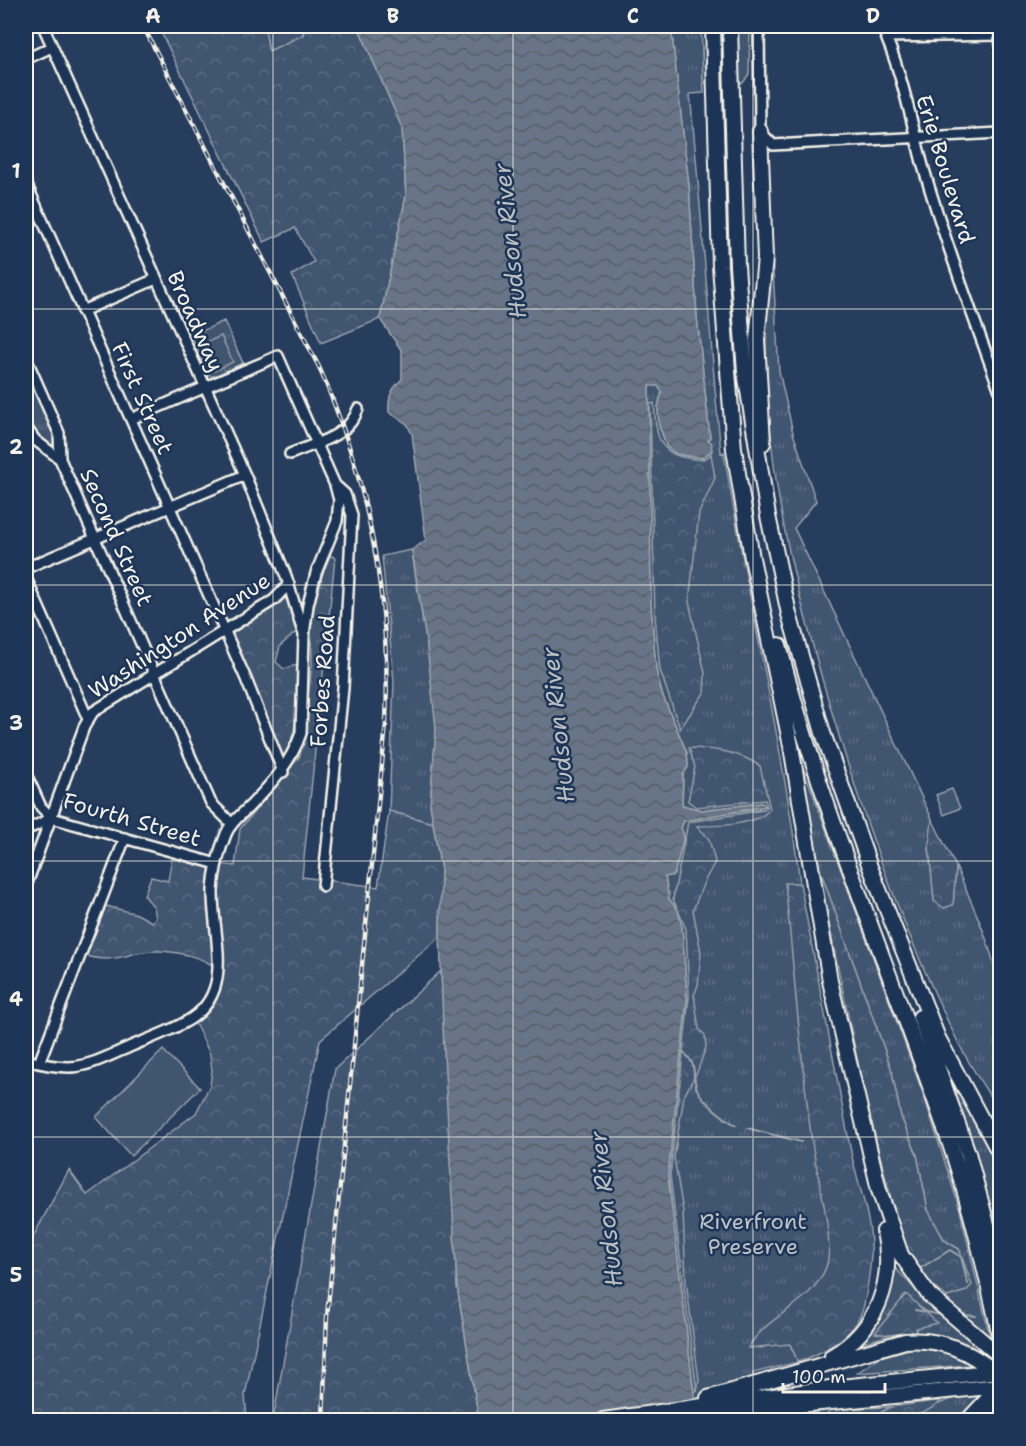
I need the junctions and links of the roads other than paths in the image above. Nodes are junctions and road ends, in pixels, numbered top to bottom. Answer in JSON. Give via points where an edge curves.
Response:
{"nodes":[{"id":1,"x":43,"y":26,"type":"edge"},
{"id":2,"x":713,"y":26,"type":"edge"},
{"id":3,"x":729,"y":26,"type":"edge"},
{"id":4,"x":759,"y":26,"type":"edge"},
{"id":5,"x":881,"y":26,"type":"edge"},
{"id":6,"x":914,"y":26,"type":"edge"},
{"id":7,"x":1000,"y":35,"type":"edge"},
{"id":8,"x":915,"y":36,"type":"junction"},
{"id":9,"x":887,"y":37,"type":"junction"},
{"id":10,"x":52,"y":46,"type":"junction"},
{"id":11,"x":26,"y":58,"type":"edge"},
{"id":12,"x":760,"y":131,"type":"junction"},
{"id":13,"x":1000,"y":133,"type":"edge"},
{"id":14,"x":916,"y":137,"type":"junction"},
{"id":15,"x":26,"y":183,"type":"edge"},
{"id":16,"x":156,"y":279,"type":"junction"},
{"id":17,"x":82,"y":311,"type":"junction"},
{"id":18,"x":26,"y":358,"type":"edge"},
{"id":19,"x":205,"y":387,"type":"junction"},
{"id":20,"x":1000,"y":391,"type":"edge"},
{"id":21,"x":358,"y":409,"type":"dead end"},
{"id":22,"x":732,"y":413,"type":"junction"},
{"id":23,"x":130,"y":418,"type":"junction"},
{"id":24,"x":26,"y":427,"type":"edge"},
{"id":25,"x":316,"y":443,"type":"junction"},
{"id":26,"x":290,"y":454,"type":"dead end"},
{"id":27,"x":60,"y":459,"type":"junction"},
{"id":28,"x":245,"y":475,"type":"junction"},
{"id":29,"x":335,"y":485,"type":"junction"},
{"id":30,"x":763,"y":490,"type":"junction"},
{"id":31,"x":170,"y":507,"type":"junction"},
{"id":32,"x":96,"y":538,"type":"junction"},
{"id":33,"x":26,"y":568,"type":"edge"},
{"id":34,"x":26,"y":578,"type":"edge"},
{"id":35,"x":289,"y":584,"type":"junction"},
{"id":36,"x":223,"y":630,"type":"junction"},
{"id":37,"x":304,"y":636,"type":"junction"},
{"id":38,"x":155,"y":672,"type":"junction"},
{"id":39,"x":88,"y":720,"type":"junction"},
{"id":40,"x":283,"y":771,"type":"junction"},
{"id":41,"x":26,"y":774,"type":"edge"},
{"id":42,"x":52,"y":818,"type":"junction"},
{"id":43,"x":232,"y":824,"type":"junction"},
{"id":44,"x":26,"y":830,"type":"edge"},
{"id":45,"x":125,"y":838,"type":"junction"},
{"id":46,"x":217,"y":864,"type":"junction"},
{"id":47,"x":870,"y":867,"type":"junction"},
{"id":48,"x":26,"y":886,"type":"edge"},
{"id":49,"x":323,"y":886,"type":"dead end"},
{"id":50,"x":26,"y":1060,"type":"edge"},
{"id":51,"x":39,"y":1063,"type":"junction"},
{"id":52,"x":978,"y":1114,"type":"junction"},
{"id":53,"x":1000,"y":1144,"type":"edge"},
{"id":54,"x":870,"y":1150,"type":"junction"},
{"id":55,"x":1000,"y":1154,"type":"edge"},
{"id":56,"x":1000,"y":1273,"type":"edge"},
{"id":57,"x":1000,"y":1337,"type":"edge"},
{"id":58,"x":1000,"y":1356,"type":"edge"},
{"id":59,"x":803,"y":1370,"type":"junction"},
{"id":60,"x":1000,"y":1371,"type":"edge"},
{"id":61,"x":1000,"y":1376,"type":"edge"},
{"id":62,"x":1000,"y":1386,"type":"edge"},
{"id":63,"x":808,"y":1397,"type":"junction"},
{"id":64,"x":1000,"y":1403,"type":"edge"},
{"id":65,"x":986,"y":1415,"type":"edge"},
{"id":66,"x":630,"y":1416,"type":"junction"},
{"id":67,"x":603,"y":1420,"type":"edge"},
{"id":68,"x":680,"y":1420,"type":"edge"},
{"id":69,"x":968,"y":1420,"type":"edge"}],
"edges":[{"from":1,"to":10,"type":"street","name":"Broadway"},
{"from":2,"to":22,"type":"highway","via":[[722,303]]},
{"from":3,"to":30,"type":"highway","via":[[742,336]]},
{"from":4,"to":12,"type":"street"},
{"from":5,"to":9,"type":"street","name":"Erie Boulevard"},
{"from":6,"to":8,"type":"street"},
{"from":7,"to":8,"type":"street"},
{"from":8,"to":9,"type":"street"},
{"from":9,"to":14,"type":"street","name":"Erie Boulevard"},
{"from":10,"to":11,"type":"street"},
{"from":10,"to":16,"type":"street","name":"Broadway"},
{"from":12,"to":14,"type":"street","via":[[770,143],[779,145]]},
{"from":12,"to":30,"type":"highway","via":[[765,249],[757,340]]},
{"from":13,"to":14,"type":"street"},
{"from":14,"to":20,"type":"street","name":"Erie Boulevard","via":[[962,291]]},
{"from":15,"to":17,"type":"street","name":"First Street"},
{"from":16,"to":17,"type":"street"},
{"from":16,"to":19,"type":"street","name":"Broadway"},
{"from":17,"to":23,"type":"street","name":"First Street"},
{"from":18,"to":27,"type":"street","name":"Second Street","via":[[59,433]]},
{"from":19,"to":23,"type":"street"},
{"from":19,"to":25,"type":"street","via":[[278,356]]},
{"from":19,"to":28,"type":"street","name":"Broadway"},
{"from":21,"to":25,"type":"street","via":[[344,431]]},
{"from":22,"to":54,"type":"highway","via":[[738,482],[791,746],[823,944]]},
{"from":22,"to":57,"type":"highway","via":[[764,577],[797,710],[950,1145]]},
{"from":23,"to":31,"type":"street","name":"First Street"},
{"from":24,"to":27,"type":"street","via":[[35,440]]},
{"from":25,"to":26,"type":"street"},
{"from":25,"to":29,"type":"street"},
{"from":27,"to":32,"type":"street","name":"Second Street"},
{"from":28,"to":31,"type":"street"},
{"from":28,"to":35,"type":"street","name":"Broadway"},
{"from":29,"to":37,"type":"street","via":[[339,512],[316,573]]},
{"from":29,"to":49,"type":"street","name":"Forbes Road","via":[[345,494],[352,515],[343,688]]},
{"from":30,"to":47,"type":"highway","via":[[804,670]]},
{"from":31,"to":32,"type":"street"},
{"from":31,"to":36,"type":"street","name":"First Street"},
{"from":32,"to":33,"type":"street"},
{"from":32,"to":38,"type":"street","name":"Second Street"},
{"from":34,"to":39,"type":"street"},
{"from":35,"to":36,"type":"street","name":"Washington Avenue","via":[[274,600]]},
{"from":35,"to":37,"type":"street","name":"Broadway"},
{"from":36,"to":38,"type":"street","name":"Washington Avenue"},
{"from":36,"to":40,"type":"street","name":"First Street"},
{"from":37,"to":40,"type":"street","via":[[301,733]]},
{"from":38,"to":39,"type":"street","name":"Washington Avenue","via":[[99,707]]},
{"from":38,"to":43,"type":"street","name":"Second Street","via":[[211,803]]},
{"from":39,"to":42,"type":"street","name":"Washington Avenue"},
{"from":40,"to":43,"type":"street"},
{"from":41,"to":42,"type":"street","name":"Fourth Street","via":[[41,807]]},
{"from":42,"to":44,"type":"street"},
{"from":42,"to":45,"type":"street","name":"Fourth Street"},
{"from":42,"to":48,"type":"street","name":"Washington Avenue"},
{"from":43,"to":46,"type":"street"},
{"from":45,"to":46,"type":"street","name":"Fourth Street"},
{"from":45,"to":51,"type":"street"},
{"from":46,"to":51,"type":"street","via":[[213,892],[219,972],[207,1004],[177,1027],[79,1067],[56,1068]]},
{"from":47,"to":52,"type":"highway","via":[[935,1030]]},
{"from":47,"to":56,"type":"highway","via":[[886,923],[968,1153]]},
{"from":50,"to":51,"type":"street"},
{"from":52,"to":53,"type":"highway"},
{"from":52,"to":55,"type":"highway"},
{"from":54,"to":58,"type":"highway","via":[[896,1244],[906,1266],[921,1286]]},
{"from":54,"to":59,"type":"highway","via":[[874,1191],[888,1254],[884,1291],[873,1317],[855,1340]]},
{"from":59,"to":61,"type":"highway","via":[[913,1340],[956,1347]]},
{"from":59,"to":66,"type":"highway","via":[[718,1396]]},
{"from":60,"to":63,"type":"highway"},
{"from":62,"to":63,"type":"highway"},
{"from":62,"to":65,"type":"highway"},
{"from":63,"to":66,"type":"highway"},
{"from":63,"to":68,"type":"highway"},
{"from":64,"to":65,"type":"highway"},
{"from":65,"to":69,"type":"highway"},
{"from":66,"to":67,"type":"highway"}]}
